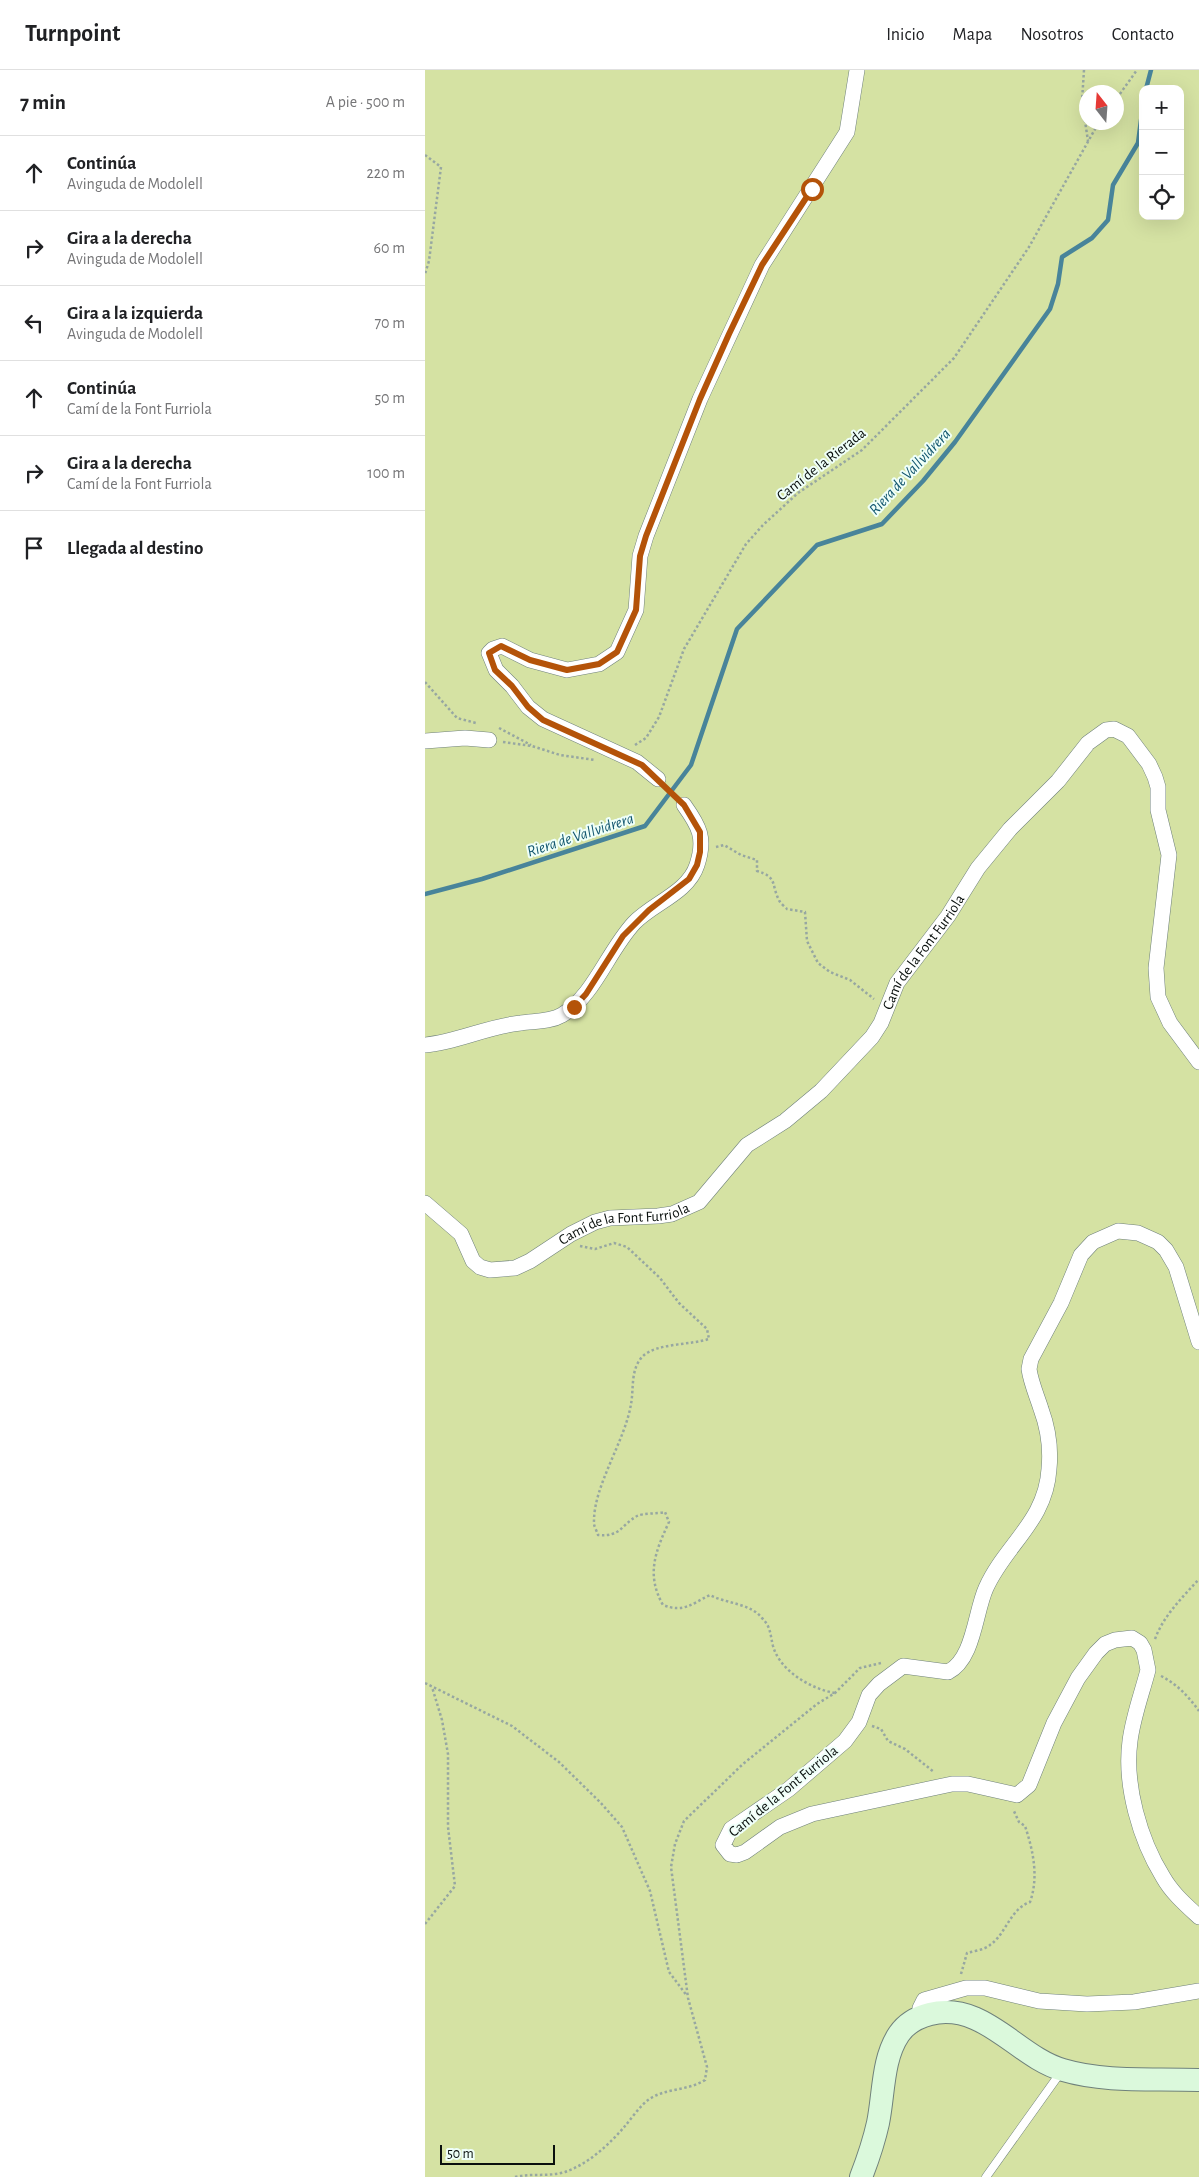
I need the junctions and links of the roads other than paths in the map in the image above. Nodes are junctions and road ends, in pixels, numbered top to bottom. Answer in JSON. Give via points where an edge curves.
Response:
{"nodes":[{"id":1,"x":857,"y":70,"type":"edge"},
{"id":2,"x":492,"y":734,"type":"road end"},
{"id":3,"x":425,"y":741,"type":"edge"},
{"id":4,"x":658,"y":779,"type":"dead end"},
{"id":5,"x":684,"y":805,"type":"dead end"},
{"id":6,"x":425,"y":1045,"type":"edge"},
{"id":7,"x":1199,"y":1062,"type":"edge"},
{"id":8,"x":425,"y":1203,"type":"edge"},
{"id":9,"x":1199,"y":1342,"type":"edge"},
{"id":10,"x":1199,"y":1917,"type":"edge"},
{"id":11,"x":1199,"y":1992,"type":"edge"},
{"id":12,"x":922,"y":2016,"type":"junction"},
{"id":13,"x":1062,"y":2070,"type":"junction"},
{"id":14,"x":1199,"y":2080,"type":"edge"},
{"id":15,"x":861,"y":2177,"type":"edge"},
{"id":16,"x":986,"y":2177,"type":"edge"}],
"edges":[{"from":1,"to":4,"type":"street","via":[[847,132],[762,265],[700,399],[646,536],[640,556],[636,610],[617,652],[599,664],[567,670],[530,660],[501,646],[489,653],[495,670],[543,720],[642,765]]},
{"from":2,"to":3,"type":"street"},
{"from":5,"to":6,"type":"street","via":[[699,826],[697,865],[689,879],[623,936],[574,1007],[555,1019],[502,1025]]},
{"from":7,"to":8,"type":"street","name":"Camí de la Font Furriola","via":[[1169,1024],[1157,997],[1156,968],[1169,855],[1157,810],[1158,787],[1149,764],[1128,736],[1113,729],[1098,734],[1088,743],[1058,781],[994,848],[948,916],[906,969],[872,1037],[821,1091],[785,1122],[747,1145],[699,1202],[672,1214],[595,1222],[515,1268],[490,1270],[473,1261],[461,1234]]},
{"from":9,"to":10,"type":"street","name":"Camí de la Font Furriola","via":[[1176,1268],[1158,1242],[1138,1233],[1118,1231],[1104,1235],[1086,1247],[1029,1369],[1048,1432],[1049,1470],[1038,1509],[990,1579],[981,1597],[974,1632],[960,1661],[948,1672],[903,1666],[879,1684],[869,1695],[859,1722],[845,1741],[804,1777],[731,1829],[723,1845],[725,1850],[737,1856],[780,1827],[812,1814],[952,1784],[1017,1794],[1029,1785],[1054,1723],[1088,1662],[1105,1644],[1132,1638],[1140,1643],[1148,1665],[1130,1741],[1130,1779],[1136,1809],[1156,1864],[1173,1892]]},
{"from":11,"to":12,"type":"street","via":[[1134,2002],[1087,2004],[1039,2000],[985,1988],[961,1989],[924,2000],[920,2008]]},
{"from":12,"to":13,"type":"main road","via":[[947,2012],[970,2016],[1044,2063]]},
{"from":12,"to":15,"type":"main road","via":[[905,2028],[893,2047],[878,2122]]},
{"from":13,"to":14,"type":"main road","via":[[1105,2078]]},
{"from":13,"to":16,"type":"lane"}]}
